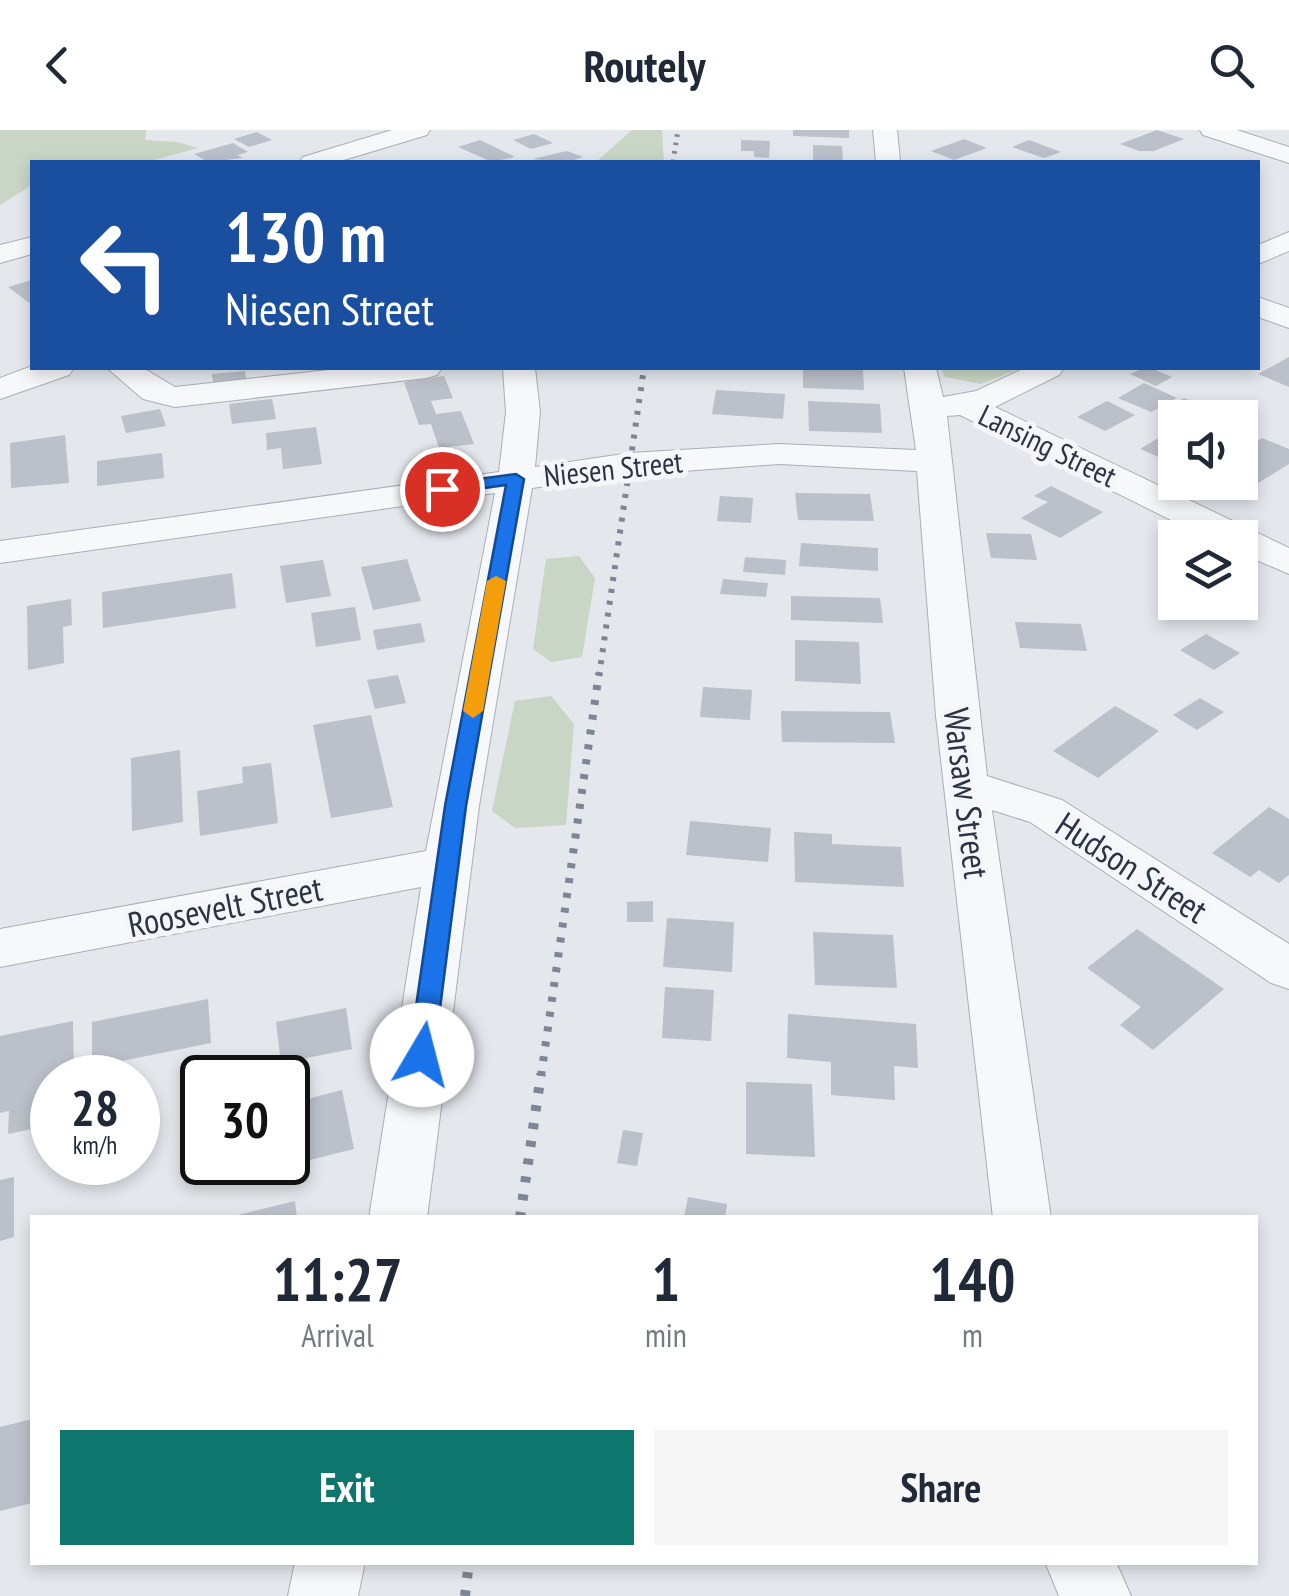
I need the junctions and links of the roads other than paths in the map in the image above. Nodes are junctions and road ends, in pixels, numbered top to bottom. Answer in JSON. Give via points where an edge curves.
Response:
{"nodes":[{"id":1,"x":418,"y":130,"type":"edge"},
{"id":2,"x":885,"y":130,"type":"edge"},
{"id":3,"x":1212,"y":130,"type":"edge"},
{"id":4,"x":1289,"y":155,"type":"edge"},
{"id":5,"x":319,"y":160,"type":"edge"},
{"id":6,"x":889,"y":160,"type":"edge"},
{"id":7,"x":1289,"y":240,"type":"edge"},
{"id":8,"x":30,"y":246,"type":"edge"},
{"id":9,"x":0,"y":254,"type":"edge"},
{"id":10,"x":1260,"y":255,"type":"edge"},
{"id":11,"x":1260,"y":307,"type":"edge"},
{"id":12,"x":1289,"y":319,"type":"edge"},
{"id":13,"x":52,"y":370,"type":"edge"},
{"id":14,"x":126,"y":370,"type":"edge"},
{"id":15,"x":409,"y":370,"type":"edge"},
{"id":16,"x":519,"y":370,"type":"edge"},
{"id":17,"x":1039,"y":370,"type":"edge"},
{"id":18,"x":0,"y":389,"type":"edge"},
{"id":19,"x":939,"y":393,"type":"edge"},
{"id":20,"x":932,"y":460,"type":"junction"},
{"id":21,"x":516,"y":479,"type":"junction"},
{"id":22,"x":1201,"y":520,"type":"edge"},
{"id":23,"x":1258,"y":548,"type":"edge"},
{"id":24,"x":0,"y":552,"type":"edge"},
{"id":25,"x":1289,"y":563,"type":"edge"},
{"id":26,"x":966,"y":785,"type":"junction"},
{"id":27,"x":450,"y":864,"type":"junction"},
{"id":28,"x":0,"y":948,"type":"edge"},
{"id":29,"x":1289,"y":969,"type":"edge"},
{"id":30,"x":398,"y":1215,"type":"edge"},
{"id":31,"x":1022,"y":1215,"type":"edge"},
{"id":32,"x":329,"y":1565,"type":"edge"},
{"id":33,"x":1080,"y":1565,"type":"edge"},
{"id":34,"x":324,"y":1596,"type":"edge"},
{"id":35,"x":1096,"y":1596,"type":"edge"}],
"edges":[{"from":1,"to":5,"type":"street"},
{"from":2,"to":6,"type":"street"},
{"from":3,"to":4,"type":"street"},
{"from":7,"to":10,"type":"street"},
{"from":8,"to":9,"type":"street"},
{"from":11,"to":12,"type":"street"},
{"from":13,"to":18,"type":"street"},
{"from":14,"to":15,"type":"street","via":[[175,398]]},
{"from":16,"to":21,"type":"street","via":[[523,412]]},
{"from":17,"to":19,"type":"street"},
{"from":19,"to":20,"type":"street","name":"Warsaw Street"},
{"from":19,"to":22,"type":"street","name":"Lansing Street"},
{"from":20,"to":21,"type":"street","name":"Niesen Street","via":[[779,454]]},
{"from":20,"to":26,"type":"street","name":"Warsaw Street"},
{"from":21,"to":24,"type":"street","name":"Niesen Street"},
{"from":21,"to":27,"type":"street"},
{"from":23,"to":25,"type":"street","name":"Lansing Street"},
{"from":26,"to":29,"type":"street","name":"Hudson Street","via":[[1046,810]]},
{"from":26,"to":31,"type":"street","name":"Warsaw Street"},
{"from":27,"to":28,"type":"street","name":"Roosevelt Street"},
{"from":27,"to":30,"type":"street"},
{"from":32,"to":34,"type":"street"},
{"from":33,"to":35,"type":"street"}]}
